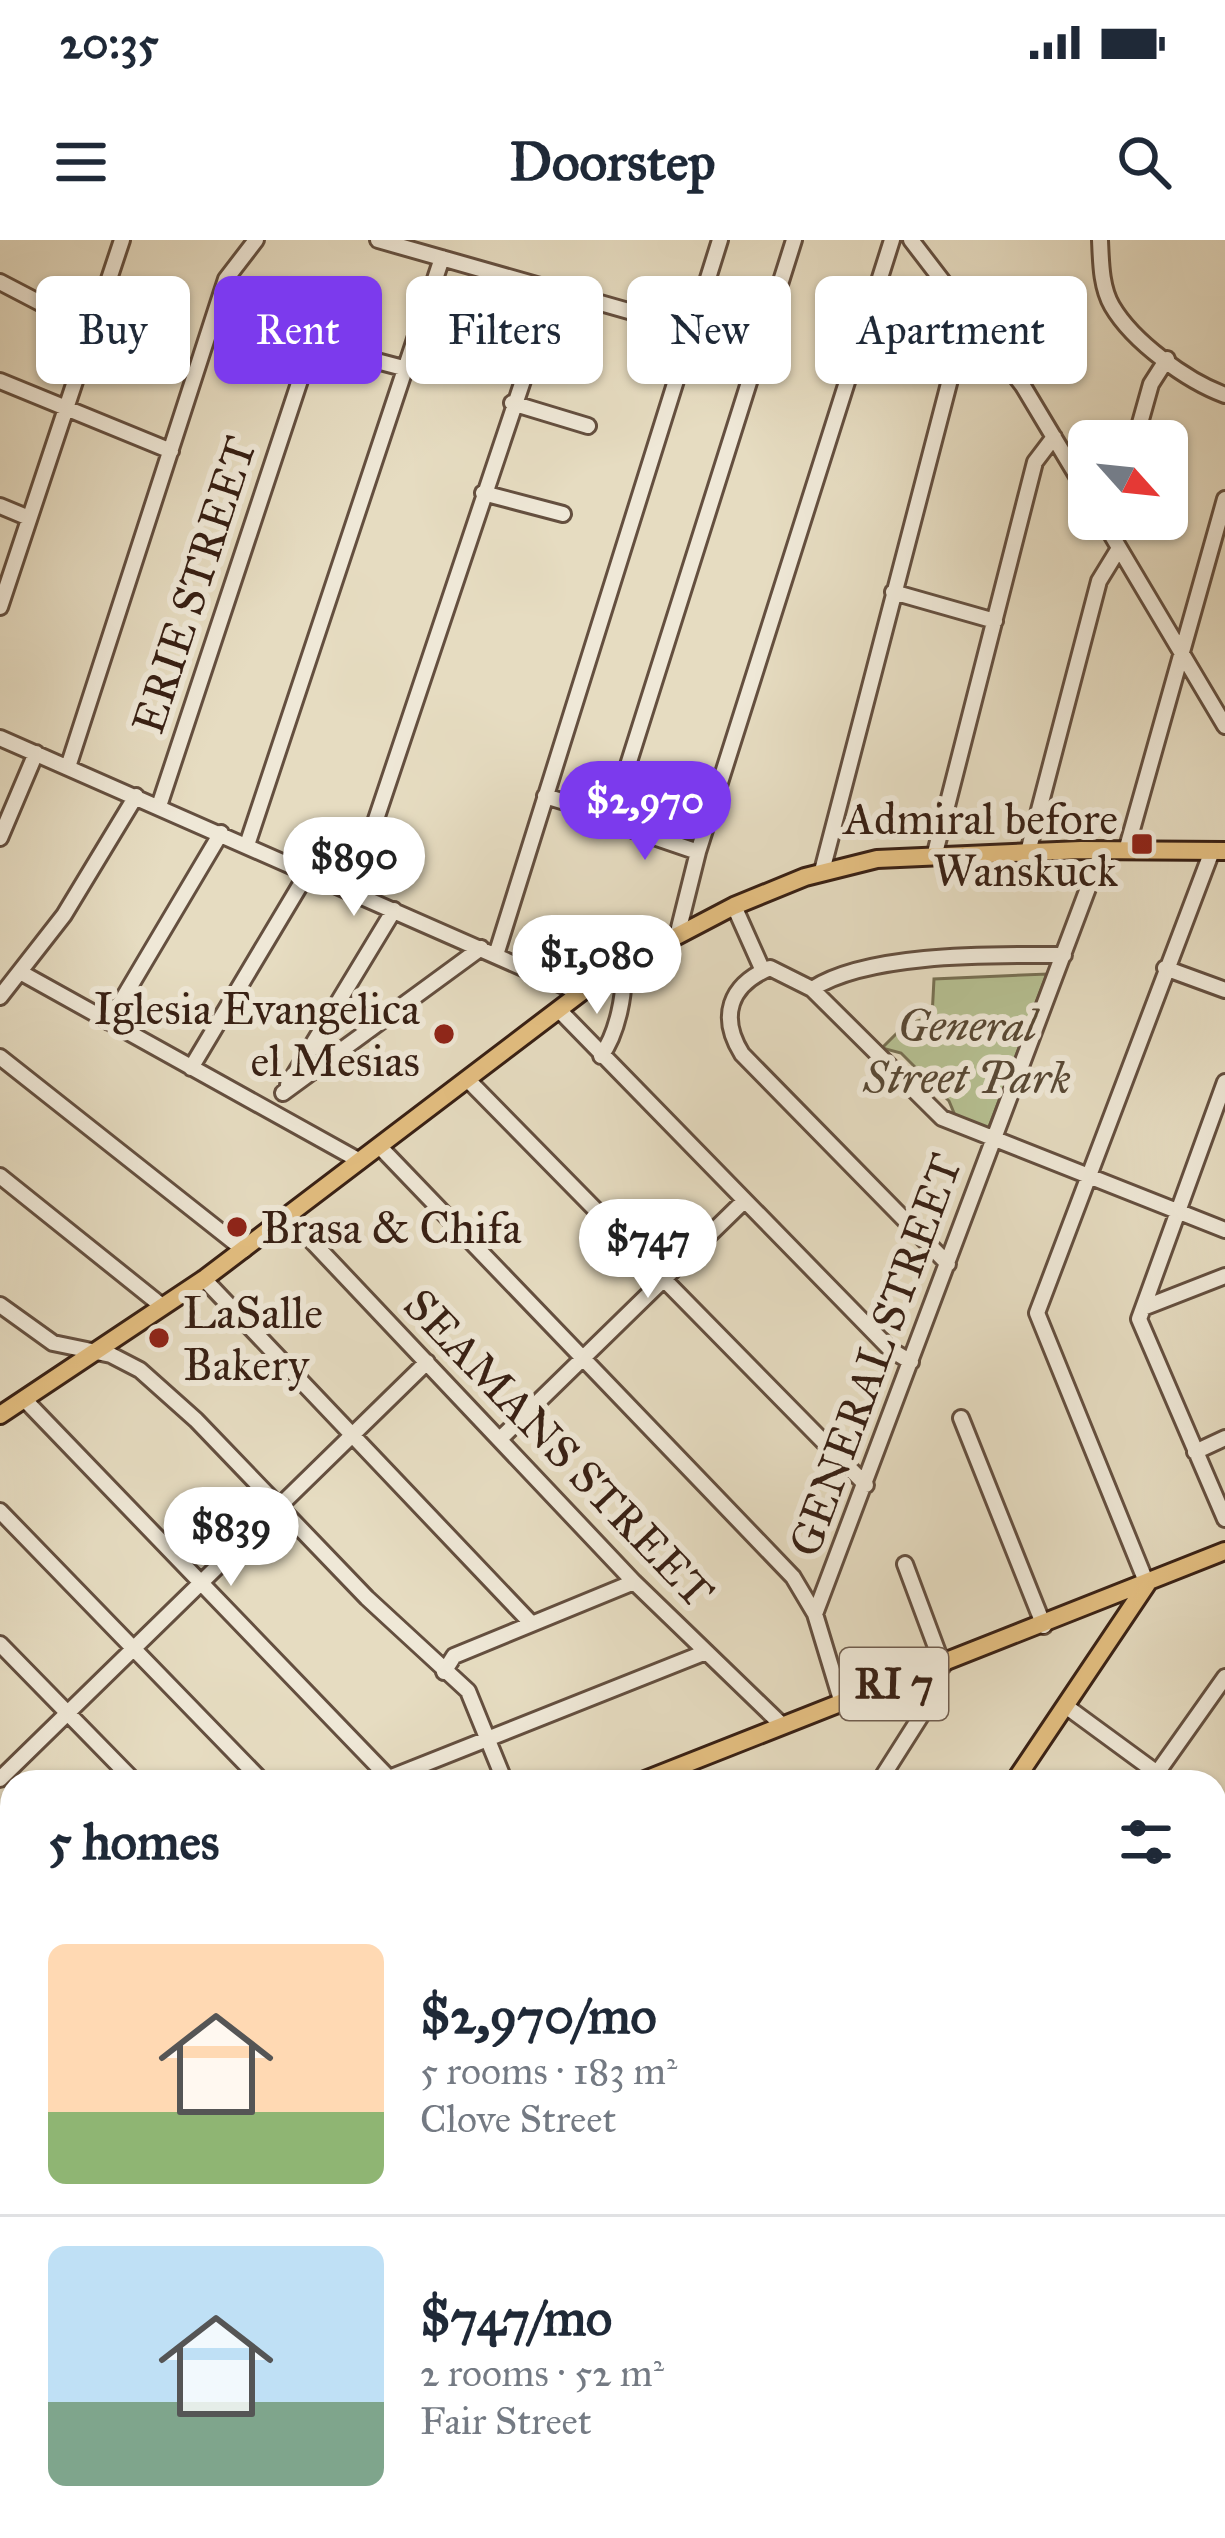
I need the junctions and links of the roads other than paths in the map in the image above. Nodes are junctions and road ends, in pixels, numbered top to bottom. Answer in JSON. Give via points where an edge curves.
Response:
{"nodes":[{"id":1,"x":122,"y":240,"type":"edge"},
{"id":2,"x":256,"y":240,"type":"edge"},
{"id":3,"x":378,"y":240,"type":"edge"},
{"id":4,"x":720,"y":240,"type":"edge"},
{"id":5,"x":794,"y":240,"type":"edge"},
{"id":6,"x":892,"y":240,"type":"edge"},
{"id":7,"x":911,"y":240,"type":"edge"},
{"id":8,"x":1100,"y":240,"type":"edge"},
{"id":9,"x":442,"y":258,"type":"junction"},
{"id":10,"x":110,"y":276,"type":"edge"},
{"id":11,"x":436,"y":276,"type":"edge"},
{"id":12,"x":503,"y":276,"type":"edge"},
{"id":13,"x":709,"y":276,"type":"edge"},
{"id":14,"x":940,"y":276,"type":"edge"},
{"id":15,"x":0,"y":282,"type":"edge"},
{"id":16,"x":36,"y":301,"type":"edge"},
{"id":17,"x":1167,"y":359,"type":"junction"},
{"id":18,"x":406,"y":370,"type":"edge"},
{"id":19,"x":406,"y":373,"type":"edge"},
{"id":20,"x":0,"y":381,"type":"edge"},
{"id":21,"x":73,"y":384,"type":"edge"},
{"id":22,"x":519,"y":384,"type":"edge"},
{"id":23,"x":674,"y":384,"type":"edge"},
{"id":24,"x":949,"y":384,"type":"edge"},
{"id":25,"x":1019,"y":384,"type":"edge"},
{"id":26,"x":1225,"y":395,"type":"edge"},
{"id":27,"x":512,"y":403,"type":"junction"},
{"id":28,"x":65,"y":408,"type":"junction"},
{"id":29,"x":1141,"y":420,"type":"edge"},
{"id":30,"x":588,"y":426,"type":"dead end"},
{"id":31,"x":1054,"y":437,"type":"junction"},
{"id":32,"x":170,"y":451,"type":"junction"},
{"id":33,"x":1068,"y":461,"type":"edge"},
{"id":34,"x":483,"y":494,"type":"junction"},
{"id":35,"x":1225,"y":499,"type":"edge"},
{"id":36,"x":0,"y":506,"type":"edge"},
{"id":37,"x":563,"y":514,"type":"dead end"},
{"id":38,"x":29,"y":518,"type":"junction"},
{"id":39,"x":1113,"y":540,"type":"edge"},
{"id":40,"x":1118,"y":550,"type":"junction"},
{"id":41,"x":893,"y":592,"type":"junction"},
{"id":42,"x":0,"y":608,"type":"edge"},
{"id":43,"x":995,"y":621,"type":"junction"},
{"id":44,"x":1181,"y":649,"type":"junction"},
{"id":45,"x":1225,"y":726,"type":"edge"},
{"id":46,"x":0,"y":738,"type":"edge"},
{"id":47,"x":36,"y":753,"type":"junction"},
{"id":48,"x":68,"y":766,"type":"junction"},
{"id":49,"x":136,"y":796,"type":"junction"},
{"id":50,"x":545,"y":796,"type":"junction"},
{"id":51,"x":159,"y":806,"type":"junction"},
{"id":52,"x":611,"y":821,"type":"junction"},
{"id":53,"x":221,"y":833,"type":"junction"},
{"id":54,"x":0,"y":838,"type":"edge"},
{"id":55,"x":248,"y":845,"type":"junction"},
{"id":56,"x":1102,"y":851,"type":"junction"},
{"id":57,"x":1126,"y":851,"type":"junction"},
{"id":58,"x":1218,"y":851,"type":"edge"},
{"id":59,"x":698,"y":852,"type":"junction"},
{"id":60,"x":1028,"y":852,"type":"junction"},
{"id":61,"x":934,"y":857,"type":"junction"},
{"id":62,"x":308,"y":872,"type":"junction"},
{"id":63,"x":822,"y":872,"type":"junction"},
{"id":64,"x":352,"y":891,"type":"junction"},
{"id":65,"x":734,"y":906,"type":"junction"},
{"id":66,"x":394,"y":910,"type":"junction"},
{"id":67,"x":677,"y":932,"type":"junction"},
{"id":68,"x":488,"y":952,"type":"junction"},
{"id":69,"x":1064,"y":955,"type":"junction"},
{"id":70,"x":622,"y":963,"type":"junction"},
{"id":71,"x":1165,"y":968,"type":"junction"},
{"id":72,"x":20,"y":971,"type":"junction"},
{"id":73,"x":763,"y":971,"type":"junction"},
{"id":74,"x":812,"y":989,"type":"junction"},
{"id":75,"x":1225,"y":990,"type":"edge"},
{"id":76,"x":580,"y":993,"type":"junction"},
{"id":77,"x":0,"y":997,"type":"edge"},
{"id":78,"x":559,"y":1010,"type":"junction"},
{"id":79,"x":110,"y":1022,"type":"junction"},
{"id":80,"x":601,"y":1056,"type":"junction"},
{"id":81,"x":0,"y":1057,"type":"edge"},
{"id":82,"x":191,"y":1068,"type":"junction"},
{"id":83,"x":468,"y":1080,"type":"junction"},
{"id":84,"x":1225,"y":1082,"type":"edge"},
{"id":85,"x":283,"y":1094,"type":"junction"},
{"id":86,"x":272,"y":1112,"type":"junction"},
{"id":87,"x":993,"y":1141,"type":"junction"},
{"id":88,"x":380,"y":1147,"type":"junction"},
{"id":89,"x":360,"y":1161,"type":"junction"},
{"id":90,"x":0,"y":1176,"type":"edge"},
{"id":91,"x":1090,"y":1179,"type":"junction"},
{"id":92,"x":743,"y":1202,"type":"junction"},
{"id":93,"x":1178,"y":1213,"type":"junction"},
{"id":94,"x":288,"y":1216,"type":"junction"},
{"id":95,"x":1225,"y":1230,"type":"edge"},
{"id":96,"x":244,"y":1250,"type":"junction"},
{"id":97,"x":948,"y":1264,"type":"junction"},
{"id":98,"x":1224,"y":1278,"type":"edge"},
{"id":99,"x":204,"y":1279,"type":"junction"},
{"id":100,"x":662,"y":1280,"type":"junction"},
{"id":101,"x":0,"y":1305,"type":"edge"},
{"id":102,"x":161,"y":1306,"type":"junction"},
{"id":103,"x":1143,"y":1308,"type":"junction"},
{"id":104,"x":93,"y":1352,"type":"junction"},
{"id":105,"x":582,"y":1357,"type":"junction"},
{"id":106,"x":427,"y":1362,"type":"junction"},
{"id":107,"x":911,"y":1362,"type":"junction"},
{"id":108,"x":24,"y":1399,"type":"junction"},
{"id":109,"x":0,"y":1415,"type":"edge"},
{"id":110,"x":961,"y":1418,"type":"dead end"},
{"id":111,"x":349,"y":1436,"type":"junction"},
{"id":112,"x":501,"y":1438,"type":"junction"},
{"id":113,"x":1225,"y":1438,"type":"edge"},
{"id":114,"x":1195,"y":1452,"type":"junction"},
{"id":115,"x":866,"y":1485,"type":"junction"},
{"id":116,"x":277,"y":1507,"type":"junction"},
{"id":117,"x":0,"y":1510,"type":"edge"},
{"id":118,"x":1225,"y":1519,"type":"edge"},
{"id":119,"x":1223,"y":1558,"type":"edge"},
{"id":120,"x":904,"y":1564,"type":"dead end"},
{"id":121,"x":634,"y":1582,"type":"junction"},
{"id":122,"x":1147,"y":1584,"type":"junction"},
{"id":123,"x":200,"y":1585,"type":"junction"},
{"id":124,"x":815,"y":1614,"type":"junction"},
{"id":125,"x":531,"y":1623,"type":"junction"},
{"id":126,"x":1044,"y":1626,"type":"junction"},
{"id":127,"x":0,"y":1644,"type":"edge"},
{"id":128,"x":134,"y":1648,"type":"junction"},
{"id":129,"x":706,"y":1652,"type":"junction"},
{"id":130,"x":943,"y":1666,"type":"junction"},
{"id":131,"x":444,"y":1672,"type":"junction"},
{"id":132,"x":918,"y":1676,"type":"junction"},
{"id":133,"x":1225,"y":1677,"type":"edge"},
{"id":134,"x":842,"y":1703,"type":"junction"},
{"id":135,"x":1066,"y":1707,"type":"junction"},
{"id":136,"x":66,"y":1713,"type":"junction"},
{"id":137,"x":783,"y":1726,"type":"junction"},
{"id":138,"x":489,"y":1740,"type":"junction"},
{"id":139,"x":10,"y":1770,"type":"edge"},
{"id":140,"x":123,"y":1770,"type":"edge"},
{"id":141,"x":251,"y":1770,"type":"edge"},
{"id":142,"x":375,"y":1770,"type":"edge"},
{"id":143,"x":410,"y":1770,"type":"edge"},
{"id":144,"x":500,"y":1770,"type":"edge"},
{"id":145,"x":673,"y":1770,"type":"edge"},
{"id":146,"x":887,"y":1770,"type":"edge"},
{"id":147,"x":1022,"y":1770,"type":"edge"},
{"id":148,"x":1147,"y":1770,"type":"edge"},
{"id":149,"x":1162,"y":1770,"type":"edge"}],
"edges":[{"from":1,"to":10,"type":"street"},
{"from":2,"to":32,"type":"street","via":[[226,279]]},
{"from":3,"to":9,"type":"street"},
{"from":4,"to":13,"type":"street"},
{"from":5,"to":52,"type":"street"},
{"from":6,"to":59,"type":"street"},
{"from":7,"to":14,"type":"street"},
{"from":8,"to":17,"type":"street","via":[[1112,305]]},
{"from":9,"to":11,"type":"street"},
{"from":9,"to":12,"type":"street"},
{"from":15,"to":16,"type":"street"},
{"from":17,"to":26,"type":"street"},
{"from":17,"to":29,"type":"street"},
{"from":18,"to":51,"type":"street","name":"ERIE STREET","via":[[312,344]]},
{"from":19,"to":55,"type":"street"},
{"from":20,"to":28,"type":"street"},
{"from":21,"to":28,"type":"street"},
{"from":22,"to":27,"type":"street"},
{"from":23,"to":50,"type":"street"},
{"from":24,"to":41,"type":"street"},
{"from":25,"to":31,"type":"street"},
{"from":27,"to":30,"type":"street"},
{"from":27,"to":34,"type":"street"},
{"from":28,"to":32,"type":"street"},
{"from":28,"to":38,"type":"street"},
{"from":31,"to":33,"type":"street"},
{"from":31,"to":43,"type":"street","via":[[1035,462]]},
{"from":32,"to":48,"type":"street"},
{"from":34,"to":37,"type":"street"},
{"from":34,"to":64,"type":"street"},
{"from":35,"to":44,"type":"street"},
{"from":36,"to":38,"type":"street"},
{"from":38,"to":42,"type":"street"},
{"from":39,"to":40,"type":"street"},
{"from":40,"to":44,"type":"street"},
{"from":40,"to":60,"type":"street","via":[[1100,581]]},
{"from":41,"to":43,"type":"street"},
{"from":41,"to":63,"type":"street"},
{"from":43,"to":61,"type":"street"},
{"from":44,"to":45,"type":"street"},
{"from":44,"to":57,"type":"street"},
{"from":46,"to":47,"type":"street"},
{"from":47,"to":48,"type":"street"},
{"from":47,"to":54,"type":"street"},
{"from":48,"to":49,"type":"street"},
{"from":49,"to":51,"type":"street"},
{"from":49,"to":72,"type":"street"},
{"from":50,"to":52,"type":"street"},
{"from":50,"to":68,"type":"street"},
{"from":51,"to":53,"type":"street"},
{"from":52,"to":59,"type":"street"},
{"from":53,"to":55,"type":"street"},
{"from":53,"to":79,"type":"street"},
{"from":55,"to":62,"type":"street"},
{"from":56,"to":57,"type":"main road"},
{"from":56,"to":60,"type":"main road"},
{"from":56,"to":69,"type":"street","name":"GENERAL STREET"},
{"from":57,"to":58,"type":"main road"},
{"from":58,"to":71,"type":"street"},
{"from":59,"to":67,"type":"street"},
{"from":60,"to":61,"type":"main road"},
{"from":61,"to":63,"type":"main road"},
{"from":62,"to":64,"type":"street"},
{"from":62,"to":82,"type":"street"},
{"from":63,"to":65,"type":"main road"},
{"from":64,"to":66,"type":"street"},
{"from":65,"to":67,"type":"main road"},
{"from":65,"to":73,"type":"street"},
{"from":66,"to":68,"type":"street"},
{"from":66,"to":85,"type":"street"},
{"from":67,"to":70,"type":"main road"},
{"from":68,"to":76,"type":"street"},
{"from":68,"to":85,"type":"street"},
{"from":69,"to":74,"type":"street","via":[[860,970]]},
{"from":69,"to":87,"type":"street","name":"GENERAL STREET"},
{"from":70,"to":76,"type":"main road"},
{"from":70,"to":80,"type":"street","via":[[611,1040]]},
{"from":71,"to":75,"type":"street"},
{"from":71,"to":91,"type":"street"},
{"from":72,"to":77,"type":"street"},
{"from":72,"to":79,"type":"street"},
{"from":73,"to":74,"type":"street","via":[[783,970]]},
{"from":73,"to":97,"type":"street","via":[[734,996],[727,1014],[733,1041]]},
{"from":74,"to":87,"type":"street","via":[[930,1110]]},
{"from":76,"to":78,"type":"main road"},
{"from":78,"to":80,"type":"street"},
{"from":78,"to":83,"type":"main road"},
{"from":79,"to":82,"type":"street"},
{"from":80,"to":92,"type":"street"},
{"from":81,"to":96,"type":"street"},
{"from":82,"to":86,"type":"street"},
{"from":83,"to":88,"type":"main road"},
{"from":83,"to":100,"type":"street"},
{"from":84,"to":93,"type":"street"},
{"from":85,"to":86,"type":"street"},
{"from":86,"to":89,"type":"street"},
{"from":87,"to":91,"type":"street"},
{"from":87,"to":97,"type":"street","name":"GENERAL STREET"},
{"from":88,"to":89,"type":"main road"},
{"from":88,"to":105,"type":"street"},
{"from":89,"to":94,"type":"main road"},
{"from":90,"to":102,"type":"street"},
{"from":91,"to":93,"type":"street"},
{"from":91,"to":122,"type":"street","via":[[1037,1320]]},
{"from":92,"to":100,"type":"street"},
{"from":92,"to":107,"type":"street"},
{"from":93,"to":95,"type":"street"},
{"from":93,"to":103,"type":"street"},
{"from":94,"to":96,"type":"main road"},
{"from":94,"to":106,"type":"street","name":"SEAMANS STREET"},
{"from":96,"to":99,"type":"main road"},
{"from":97,"to":107,"type":"street","name":"GENERAL STREET"},
{"from":98,"to":103,"type":"street"},
{"from":99,"to":102,"type":"main road"},
{"from":99,"to":111,"type":"street"},
{"from":100,"to":105,"type":"street"},
{"from":100,"to":115,"type":"street"},
{"from":101,"to":104,"type":"street","via":[[53,1343]]},
{"from":102,"to":104,"type":"main road"},
{"from":103,"to":114,"type":"street","via":[[1142,1329]]},
{"from":104,"to":108,"type":"main road"},
{"from":104,"to":116,"type":"street","via":[[151,1378]]},
{"from":105,"to":112,"type":"street"},
{"from":105,"to":124,"type":"street","via":[[759,1539]]},
{"from":106,"to":111,"type":"street"},
{"from":106,"to":112,"type":"street","name":"SEAMANS STREET"},
{"from":107,"to":115,"type":"street","name":"GENERAL STREET"},
{"from":108,"to":109,"type":"main road"},
{"from":108,"to":123,"type":"street"},
{"from":110,"to":126,"type":"street"},
{"from":111,"to":116,"type":"street"},
{"from":111,"to":125,"type":"street"},
{"from":112,"to":121,"type":"street","name":"SEAMANS STREET"},
{"from":113,"to":114,"type":"street"},
{"from":114,"to":118,"type":"street"},
{"from":115,"to":124,"type":"street","name":"GENERAL STREET"},
{"from":116,"to":123,"type":"street"},
{"from":116,"to":131,"type":"street"},
{"from":117,"to":128,"type":"street"},
{"from":119,"to":122,"type":"main road","number":"RI 7"},
{"from":120,"to":130,"type":"street"},
{"from":121,"to":125,"type":"street"},
{"from":121,"to":129,"type":"street","name":"SEAMANS STREET"},
{"from":122,"to":126,"type":"main road","number":"RI 7"},
{"from":122,"to":135,"type":"main road"},
{"from":123,"to":128,"type":"street"},
{"from":123,"to":142,"type":"street"},
{"from":124,"to":134,"type":"street"},
{"from":125,"to":131,"type":"street","via":[[454,1656]]},
{"from":126,"to":130,"type":"main road","number":"RI 7"},
{"from":127,"to":136,"type":"street"},
{"from":128,"to":136,"type":"street"},
{"from":128,"to":141,"type":"street"},
{"from":129,"to":137,"type":"street","name":"SEAMANS STREET"},
{"from":129,"to":138,"type":"street"},
{"from":130,"to":132,"type":"main road","number":"RI 7"},
{"from":131,"to":138,"type":"street","via":[[468,1691]]},
{"from":132,"to":134,"type":"main road","number":"RI 7"},
{"from":132,"to":146,"type":"street","via":[[926,1708]]},
{"from":133,"to":149,"type":"street"},
{"from":134,"to":137,"type":"main road","number":"RI 7"},
{"from":135,"to":147,"type":"main road"},
{"from":135,"to":148,"type":"street"},
{"from":136,"to":139,"type":"street"},
{"from":136,"to":140,"type":"street"},
{"from":137,"to":145,"type":"main road","number":"RI 7"},
{"from":138,"to":143,"type":"street"},
{"from":138,"to":144,"type":"street"}]}
